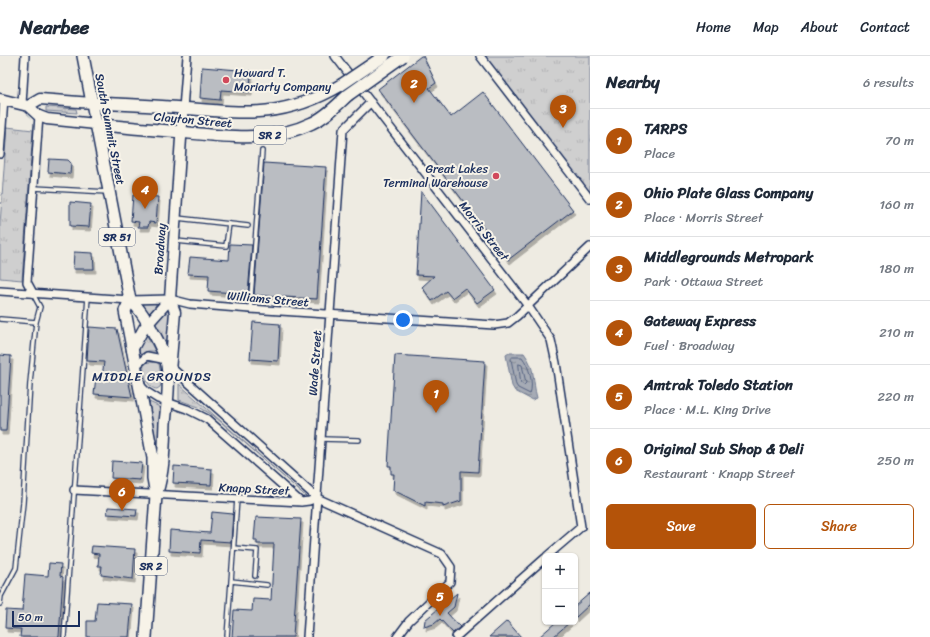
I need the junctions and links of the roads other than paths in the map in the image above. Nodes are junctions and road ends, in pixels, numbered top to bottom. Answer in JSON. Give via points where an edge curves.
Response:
{"nodes":[{"id":1,"x":25,"y":56,"type":"edge"},
{"id":2,"x":83,"y":56,"type":"edge"},
{"id":3,"x":187,"y":56,"type":"edge"},
{"id":4,"x":335,"y":56,"type":"edge"},
{"id":5,"x":384,"y":56,"type":"edge"},
{"id":6,"x":403,"y":56,"type":"edge"},
{"id":7,"x":480,"y":56,"type":"edge"},
{"id":8,"x":2,"y":99,"type":"edge"},
{"id":9,"x":371,"y":102,"type":"junction"},
{"id":10,"x":92,"y":103,"type":"junction"},
{"id":11,"x":25,"y":105,"type":"junction"},
{"id":12,"x":183,"y":109,"type":"junction"},
{"id":13,"x":39,"y":116,"type":"junction"},
{"id":14,"x":96,"y":124,"type":"junction"},
{"id":15,"x":182,"y":133,"type":"junction"},
{"id":16,"x":262,"y":151,"type":"dead end"},
{"id":17,"x":0,"y":154,"type":"edge"},
{"id":18,"x":34,"y":188,"type":"junction"},
{"id":19,"x":109,"y":192,"type":"junction"},
{"id":20,"x":590,"y":199,"type":"edge"},
{"id":21,"x":176,"y":218,"type":"junction"},
{"id":22,"x":229,"y":224,"type":"junction"},
{"id":23,"x":248,"y":226,"type":"dead end"},
{"id":24,"x":174,"y":241,"type":"junction"},
{"id":25,"x":590,"y":247,"type":"edge"},
{"id":26,"x":0,"y":291,"type":"edge"},
{"id":27,"x":33,"y":293,"type":"junction"},
{"id":28,"x":88,"y":297,"type":"junction"},
{"id":29,"x":130,"y":300,"type":"junction"},
{"id":30,"x":170,"y":300,"type":"junction"},
{"id":31,"x":528,"y":306,"type":"junction"},
{"id":32,"x":250,"y":309,"type":"junction"},
{"id":33,"x":330,"y":315,"type":"junction"},
{"id":34,"x":0,"y":319,"type":"edge"},
{"id":35,"x":36,"y":322,"type":"junction"},
{"id":36,"x":147,"y":324,"type":"junction"},
{"id":37,"x":132,"y":350,"type":"junction"},
{"id":38,"x":168,"y":365,"type":"junction"},
{"id":39,"x":136,"y":366,"type":"junction"},
{"id":40,"x":139,"y":384,"type":"junction"},
{"id":41,"x":167,"y":399,"type":"junction"},
{"id":42,"x":321,"y":439,"type":"junction"},
{"id":43,"x":359,"y":440,"type":"dead end"},
{"id":44,"x":74,"y":490,"type":"junction"},
{"id":45,"x":156,"y":495,"type":"junction"},
{"id":46,"x":317,"y":498,"type":"junction"},
{"id":47,"x":237,"y":499,"type":"junction"},
{"id":48,"x":301,"y":502,"type":"junction"},
{"id":49,"x":234,"y":548,"type":"junction"},
{"id":50,"x":551,"y":553,"type":"edge"},
{"id":51,"x":542,"y":561,"type":"edge"},
{"id":52,"x":255,"y":576,"type":"dead end"},
{"id":53,"x":231,"y":581,"type":"junction"},
{"id":54,"x":266,"y":585,"type":"dead end"},
{"id":55,"x":0,"y":604,"type":"edge"},
{"id":56,"x":64,"y":637,"type":"edge"},
{"id":57,"x":147,"y":637,"type":"edge"},
{"id":58,"x":227,"y":637,"type":"edge"},
{"id":59,"x":307,"y":637,"type":"edge"},
{"id":60,"x":397,"y":637,"type":"edge"},
{"id":61,"x":456,"y":637,"type":"edge"}],
"edges":[{"from":1,"to":11,"type":"street"},
{"from":2,"to":10,"type":"main road","name":"South Summit Street"},
{"from":3,"to":12,"type":"street","name":"Broadway"},
{"from":4,"to":9,"type":"street","name":"Morris Street"},
{"from":5,"to":12,"type":"main road","name":"Clayton Street","number":"SR 2","bridge":true,"via":[[341,86],[308,102],[276,110],[233,113]]},
{"from":6,"to":15,"type":"main road","name":"Clayton Street","number":"SR 2","bridge":true,"via":[[312,123],[286,132],[246,138]]},
{"from":7,"to":20,"type":"street"},
{"from":8,"to":11,"type":"street"},
{"from":8,"to":17,"type":"street"},
{"from":9,"to":31,"type":"street","name":"Morris Street"},
{"from":9,"to":33,"type":"street","name":"Wade Street","via":[[343,130]]},
{"from":10,"to":11,"type":"street","name":"Clayton Street","via":[[40,99]]},
{"from":10,"to":12,"type":"main road","name":"Clayton Street","number":"SR 2"},
{"from":10,"to":14,"type":"main road","name":"South Summit Street"},
{"from":11,"to":13,"type":"street"},
{"from":12,"to":15,"type":"street","name":"Broadway"},
{"from":13,"to":14,"type":"street","name":"Clayton Street"},
{"from":13,"to":18,"type":"street"},
{"from":14,"to":15,"type":"main road","name":"Clayton Street","number":"SR 2"},
{"from":14,"to":19,"type":"main road","name":"South Summit Street","number":"SR 51"},
{"from":15,"to":21,"type":"street","name":"Broadway"},
{"from":16,"to":32,"type":"lane"},
{"from":18,"to":19,"type":"lane"},
{"from":18,"to":27,"type":"street","via":[[27,282]]},
{"from":19,"to":29,"type":"main road","name":"South Summit Street","number":"SR 51"},
{"from":21,"to":22,"type":"lane"},
{"from":21,"to":24,"type":"street","name":"Broadway"},
{"from":22,"to":23,"type":"lane"},
{"from":22,"to":24,"type":"lane","via":[[226,246]]},
{"from":24,"to":30,"type":"street","name":"Broadway"},
{"from":25,"to":31,"type":"street","name":"Williams Street"},
{"from":26,"to":27,"type":"street","name":"Williams Street"},
{"from":27,"to":28,"type":"street","name":"Williams Street"},
{"from":27,"to":35,"type":"lane","via":[[40,307]]},
{"from":28,"to":29,"type":"street","name":"Williams Street"},
{"from":28,"to":44,"type":"lane"},
{"from":29,"to":30,"type":"street","name":"Williams Street"},
{"from":29,"to":36,"type":"main road","name":"South Summit Street","number":"SR 2","via":[[136,305]]},
{"from":29,"to":37,"type":"main road","name":"South Summit Street","number":"SR 2","via":[[125,310]]},
{"from":30,"to":32,"type":"street","name":"Williams Street"},
{"from":30,"to":36,"type":"street"},
{"from":30,"to":38,"type":"street","name":"Broadway","via":[[175,312]]},
{"from":31,"to":33,"type":"street","name":"Williams Street","via":[[508,323],[494,325]]},
{"from":31,"to":50,"type":"street","name":"Morris Street","via":[[551,340],[554,351],[581,527]]},
{"from":32,"to":33,"type":"street","name":"Williams Street"},
{"from":33,"to":42,"type":"street","name":"Wade Street"},
{"from":34,"to":35,"type":"lane"},
{"from":35,"to":55,"type":"lane","via":[[16,568]]},
{"from":36,"to":37,"type":"street"},
{"from":36,"to":38,"type":"main road","name":"South Summit Street","number":"SR 2"},
{"from":37,"to":39,"type":"main road","number":"SR 2"},
{"from":38,"to":39,"type":"street","via":[[157,357],[147,356]]},
{"from":38,"to":41,"type":"main road","name":"South Summit Street","number":"SR 2"},
{"from":38,"to":46,"type":"street"},
{"from":39,"to":40,"type":"main road","number":"SR 2"},
{"from":40,"to":41,"type":"street","via":[[147,392]]},
{"from":40,"to":45,"type":"main road","number":"SR 2","via":[[153,458]]},
{"from":41,"to":45,"type":"main road","number":"SR 2","via":[[162,478]]},
{"from":41,"to":48,"type":"street","via":[[206,418]]},
{"from":42,"to":43,"type":"lane"},
{"from":42,"to":46,"type":"street","name":"Wade Street"},
{"from":44,"to":45,"type":"street","name":"Knapp Street"},
{"from":44,"to":56,"type":"lane"},
{"from":45,"to":47,"type":"street","name":"Knapp Street"},
{"from":45,"to":57,"type":"main road","number":"SR 2"},
{"from":46,"to":48,"type":"street","name":"Knapp Street"},
{"from":46,"to":59,"type":"street","name":"Wade Street"},
{"from":46,"to":60,"type":"street","via":[[438,550],[446,558],[451,567],[450,582],[409,621]]},
{"from":47,"to":48,"type":"street","name":"Knapp Street"},
{"from":47,"to":49,"type":"lane"},
{"from":49,"to":52,"type":"lane","via":[[256,550]]},
{"from":49,"to":53,"type":"lane"},
{"from":51,"to":61,"type":"street"},
{"from":53,"to":54,"type":"lane"},
{"from":53,"to":58,"type":"lane"}]}
